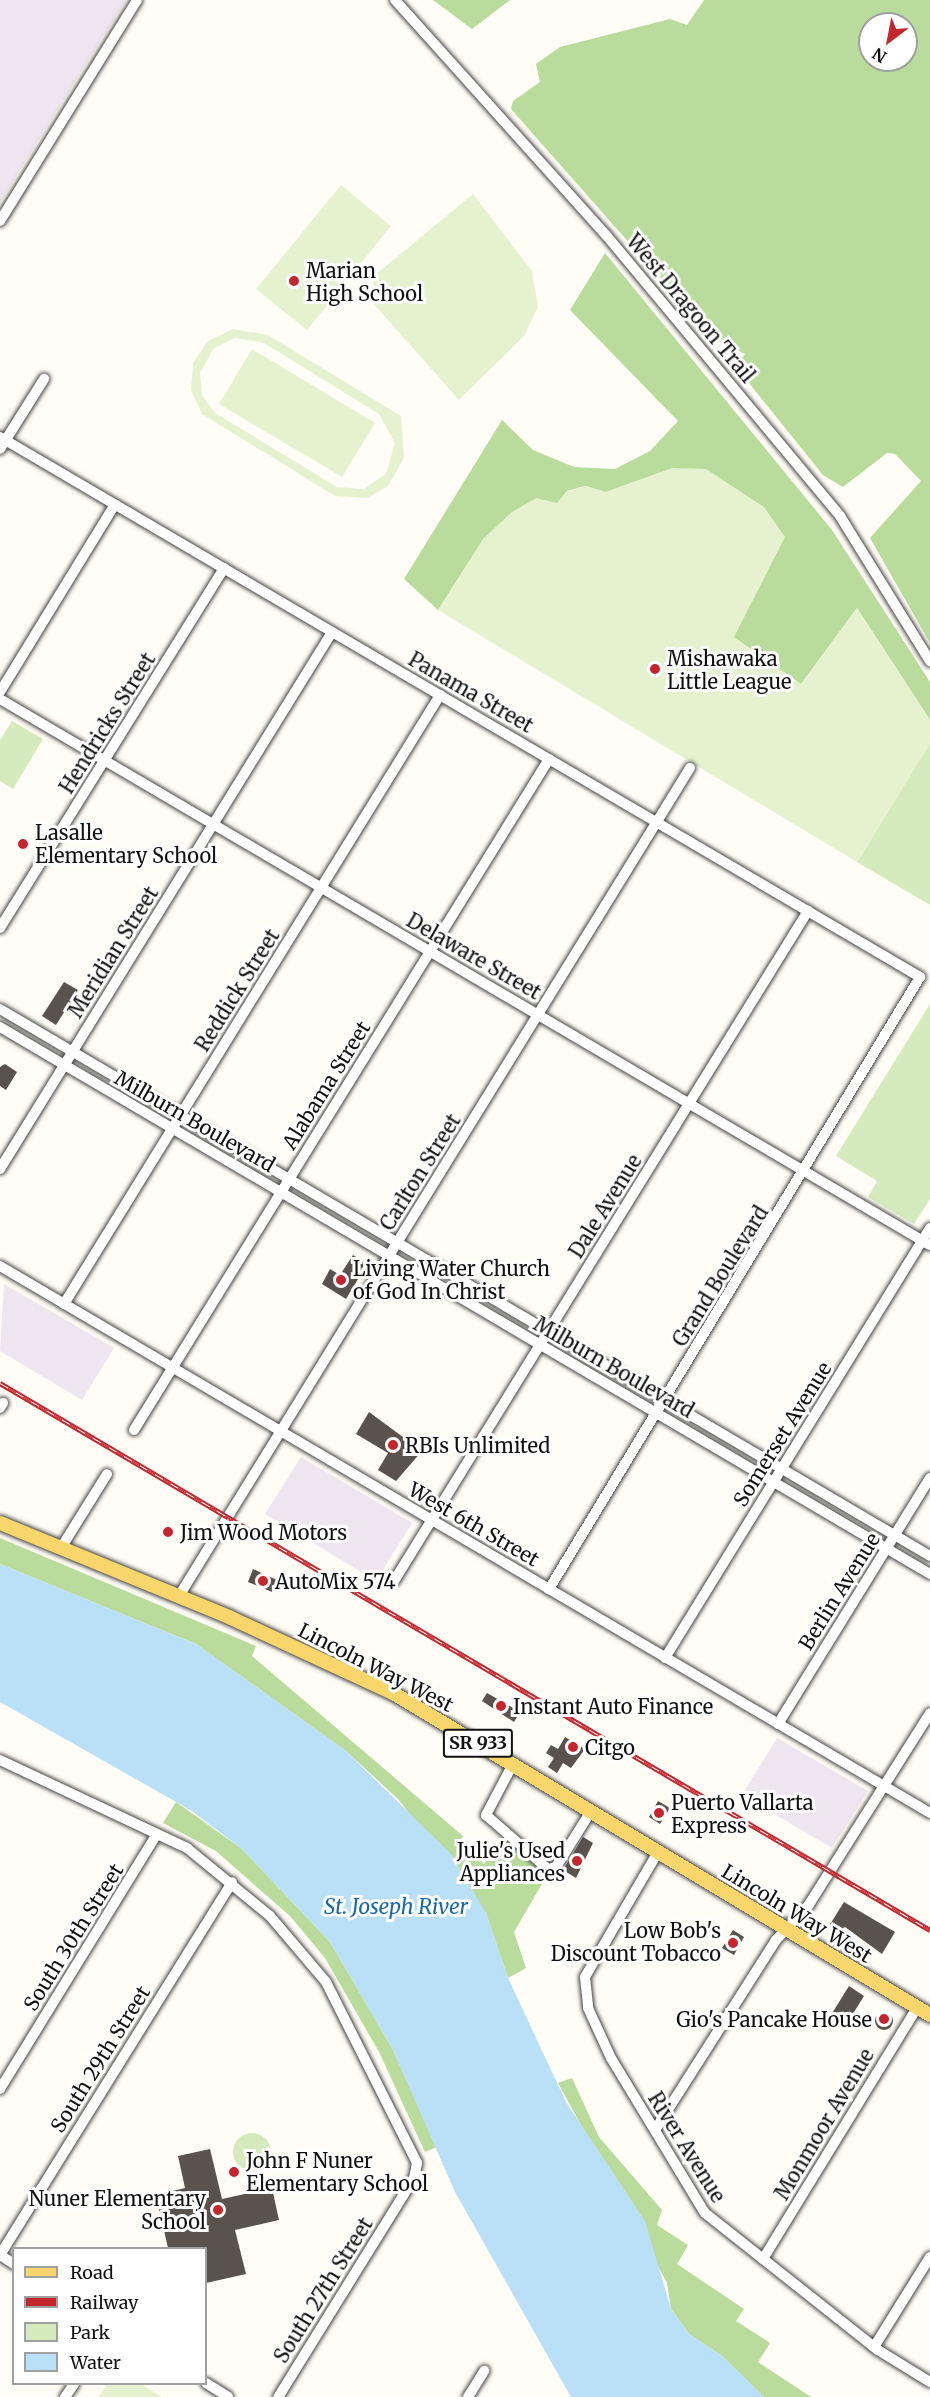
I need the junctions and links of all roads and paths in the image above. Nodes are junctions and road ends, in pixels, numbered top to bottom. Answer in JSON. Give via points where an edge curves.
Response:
{"nodes":[{"id":1,"x":137,"y":0,"type":"edge"},
{"id":2,"x":395,"y":0,"type":"edge"},
{"id":3,"x":0,"y":221,"type":"edge"},
{"id":4,"x":44,"y":379,"type":"dead end"},
{"id":5,"x":2,"y":442,"type":"edge"},
{"id":6,"x":115,"y":504,"type":"junction"},
{"id":7,"x":224,"y":568,"type":"junction"},
{"id":8,"x":332,"y":632,"type":"junction"},
{"id":9,"x":930,"y":661,"type":"edge"},
{"id":10,"x":0,"y":692,"type":"edge"},
{"id":11,"x":440,"y":695,"type":"junction"},
{"id":12,"x":0,"y":699,"type":"edge"},
{"id":13,"x":549,"y":759,"type":"junction"},
{"id":14,"x":105,"y":761,"type":"junction"},
{"id":15,"x":690,"y":768,"type":"dead end"},
{"id":16,"x":657,"y":822,"type":"junction"},
{"id":17,"x":213,"y":824,"type":"junction"},
{"id":18,"x":322,"y":887,"type":"junction"},
{"id":19,"x":808,"y":911,"type":"junction"},
{"id":20,"x":0,"y":928,"type":"edge"},
{"id":21,"x":430,"y":951,"type":"junction"},
{"id":22,"x":921,"y":980,"type":"joint"},
{"id":23,"x":0,"y":1009,"type":"edge"},
{"id":24,"x":538,"y":1015,"type":"junction"},
{"id":25,"x":0,"y":1027,"type":"edge"},
{"id":26,"x":72,"y":1051,"type":"junction"},
{"id":27,"x":64,"y":1065,"type":"junction"},
{"id":28,"x":689,"y":1103,"type":"junction"},
{"id":29,"x":181,"y":1115,"type":"junction"},
{"id":30,"x":173,"y":1129,"type":"junction"},
{"id":31,"x":0,"y":1170,"type":"edge"},
{"id":32,"x":806,"y":1172,"type":"junction"},
{"id":33,"x":289,"y":1179,"type":"junction"},
{"id":34,"x":281,"y":1192,"type":"junction"},
{"id":35,"x":930,"y":1228,"type":"edge"},
{"id":36,"x":397,"y":1242,"type":"junction"},
{"id":37,"x":926,"y":1243,"type":"edge"},
{"id":38,"x":389,"y":1256,"type":"junction"},
{"id":39,"x":0,"y":1266,"type":"edge"},
{"id":40,"x":64,"y":1304,"type":"junction"},
{"id":41,"x":548,"y":1331,"type":"junction"},
{"id":42,"x":540,"y":1345,"type":"junction"},
{"id":43,"x":172,"y":1368,"type":"junction"},
{"id":44,"x":665,"y":1400,"type":"junction"},
{"id":45,"x":657,"y":1413,"type":"junction"},
{"id":46,"x":134,"y":1430,"type":"dead end"},
{"id":47,"x":281,"y":1432,"type":"junction"},
{"id":48,"x":782,"y":1468,"type":"junction"},
{"id":49,"x":107,"y":1474,"type":"dead end"},
{"id":50,"x":930,"y":1478,"type":"edge"},
{"id":51,"x":774,"y":1482,"type":"junction"},
{"id":52,"x":432,"y":1520,"type":"junction"},
{"id":53,"x":0,"y":1523,"type":"edge"},
{"id":54,"x":895,"y":1535,"type":"junction"},
{"id":55,"x":61,"y":1548,"type":"junction"},
{"id":56,"x":887,"y":1548,"type":"junction"},
{"id":57,"x":930,"y":1556,"type":"edge"},
{"id":58,"x":930,"y":1574,"type":"edge"},
{"id":59,"x":394,"y":1581,"type":"dead end"},
{"id":60,"x":549,"y":1589,"type":"junction"},
{"id":61,"x":179,"y":1596,"type":"junction"},
{"id":62,"x":665,"y":1658,"type":"junction"},
{"id":63,"x":930,"y":1713,"type":"edge"},
{"id":64,"x":778,"y":1724,"type":"junction"},
{"id":65,"x":4,"y":1761,"type":"edge"},
{"id":66,"x":513,"y":1764,"type":"junction"},
{"id":67,"x":0,"y":1774,"type":"edge"},
{"id":68,"x":884,"y":1786,"type":"junction"},
{"id":69,"x":591,"y":1811,"type":"junction"},
{"id":70,"x":930,"y":1813,"type":"edge"},
{"id":71,"x":158,"y":1834,"type":"junction"},
{"id":72,"x":658,"y":1852,"type":"junction"},
{"id":73,"x":232,"y":1882,"type":"junction"},
{"id":74,"x":788,"y":1930,"type":"junction"},
{"id":75,"x":917,"y":2008,"type":"junction"},
{"id":76,"x":930,"y":2016,"type":"edge"},
{"id":77,"x":0,"y":2090,"type":"edge"},
{"id":78,"x":655,"y":2130,"type":"junction"},
{"id":79,"x":0,"y":2255,"type":"edge"},
{"id":80,"x":930,"y":2257,"type":"edge"},
{"id":81,"x":763,"y":2259,"type":"junction"},
{"id":82,"x":874,"y":2347,"type":"junction"},
{"id":83,"x":484,"y":2371,"type":"dead end"},
{"id":84,"x":930,"y":2382,"type":"edge"},
{"id":85,"x":207,"y":2384,"type":"edge"},
{"id":86,"x":228,"y":2397,"type":"edge"},
{"id":87,"x":278,"y":2397,"type":"edge"},
{"id":88,"x":468,"y":2397,"type":"edge"}],
"edges":[{"from":1,"to":3,"type":"street"},
{"from":2,"to":9,"type":"street","name":"West Dragoon Trail","via":[[606,235],[818,488],[860,543]]},
{"from":4,"to":5,"type":"street"},
{"from":5,"to":6,"type":"street","name":"Panama Street"},
{"from":6,"to":7,"type":"street","name":"Panama Street"},
{"from":6,"to":10,"type":"street"},
{"from":7,"to":8,"type":"street","name":"Panama Street"},
{"from":7,"to":14,"type":"street","name":"Hendricks Street"},
{"from":8,"to":11,"type":"street","name":"Panama Street"},
{"from":8,"to":17,"type":"street","name":"Meridian Street"},
{"from":11,"to":13,"type":"street","name":"Panama Street"},
{"from":11,"to":18,"type":"street","name":"Reddick Street"},
{"from":12,"to":14,"type":"street","name":"Delaware Street"},
{"from":13,"to":16,"type":"street","name":"Panama Street"},
{"from":13,"to":21,"type":"street","name":"Alabama Street"},
{"from":14,"to":17,"type":"street","name":"Delaware Street"},
{"from":14,"to":20,"type":"street","name":"Hendricks Street"},
{"from":15,"to":16,"type":"street","name":"Carlton Street"},
{"from":16,"to":19,"type":"street","name":"Panama Street"},
{"from":16,"to":24,"type":"street","name":"Carlton Street"},
{"from":17,"to":18,"type":"street","name":"Delaware Street"},
{"from":17,"to":26,"type":"street","name":"Meridian Street"},
{"from":18,"to":21,"type":"street","name":"Delaware Street"},
{"from":18,"to":29,"type":"street","name":"Reddick Street"},
{"from":19,"to":22,"type":"street","name":"Panama Street"},
{"from":19,"to":28,"type":"street","name":"Dale Avenue"},
{"from":21,"to":24,"type":"street","name":"Delaware Street"},
{"from":21,"to":33,"type":"street","name":"Alabama Street"},
{"from":22,"to":32,"type":"street","name":"Grand Boulevard"},
{"from":23,"to":26,"type":"street","name":"Milburn Boulevard"},
{"from":24,"to":28,"type":"street","name":"Delaware Street"},
{"from":24,"to":36,"type":"street","name":"Carlton Street"},
{"from":25,"to":27,"type":"street","name":"Milburn Boulevard"},
{"from":26,"to":27,"type":"street","name":"Meridian Street"},
{"from":26,"to":29,"type":"street","name":"Milburn Boulevard"},
{"from":27,"to":30,"type":"street","name":"Milburn Boulevard"},
{"from":27,"to":31,"type":"street","name":"Meridian Street"},
{"from":28,"to":32,"type":"street","name":"Delaware Street"},
{"from":28,"to":41,"type":"street","name":"Dale Avenue"},
{"from":29,"to":30,"type":"street","name":"Reddick Street"},
{"from":29,"to":33,"type":"street","name":"Milburn Boulevard"},
{"from":30,"to":34,"type":"street","name":"Milburn Boulevard"},
{"from":30,"to":40,"type":"street","name":"Reddick Street"},
{"from":32,"to":37,"type":"street","name":"Delaware Street"},
{"from":32,"to":44,"type":"street","name":"Grand Boulevard"},
{"from":33,"to":34,"type":"street","name":"Alabama Street"},
{"from":33,"to":36,"type":"street","name":"Milburn Boulevard"},
{"from":34,"to":38,"type":"street","name":"Milburn Boulevard"},
{"from":34,"to":43,"type":"street","name":"Alabama Street"},
{"from":35,"to":37,"type":"street","name":"Somerset Avenue"},
{"from":36,"to":38,"type":"street","name":"Carlton Street"},
{"from":36,"to":41,"type":"street","name":"Milburn Boulevard"},
{"from":37,"to":48,"type":"street","name":"Somerset Avenue"},
{"from":38,"to":42,"type":"street","name":"Milburn Boulevard"},
{"from":38,"to":47,"type":"street","name":"Carlton Street"},
{"from":39,"to":40,"type":"street","name":"West 6th Street"},
{"from":40,"to":43,"type":"street","name":"West 6th Street"},
{"from":41,"to":42,"type":"street","name":"Dale Avenue"},
{"from":41,"to":44,"type":"street","name":"Milburn Boulevard"},
{"from":42,"to":45,"type":"street","name":"Milburn Boulevard"},
{"from":42,"to":52,"type":"street","name":"Dale Avenue"},
{"from":43,"to":46,"type":"street","name":"Alabama Street"},
{"from":43,"to":47,"type":"street","name":"West 6th Street"},
{"from":44,"to":45,"type":"street","name":"Grand Boulevard"},
{"from":44,"to":48,"type":"street","name":"Milburn Boulevard"},
{"from":45,"to":51,"type":"street","name":"Milburn Boulevard"},
{"from":45,"to":60,"type":"street","name":"Grand Boulevard"},
{"from":47,"to":52,"type":"street","name":"West 6th Street"},
{"from":47,"to":61,"type":"street","name":"Carlton Street"},
{"from":48,"to":51,"type":"street","name":"Somerset Avenue"},
{"from":48,"to":54,"type":"street","name":"Milburn Boulevard"},
{"from":49,"to":55,"type":"street"},
{"from":50,"to":54,"type":"street","name":"Berlin Avenue"},
{"from":51,"to":56,"type":"street","name":"Milburn Boulevard"},
{"from":51,"to":62,"type":"street","name":"Somerset Avenue"},
{"from":52,"to":59,"type":"street","name":"Dale Avenue"},
{"from":52,"to":60,"type":"street","name":"West 6th Street"},
{"from":53,"to":55,"type":"main road","name":"Lincoln Way West","number":"SR 933"},
{"from":54,"to":56,"type":"street","name":"Berlin Avenue"},
{"from":54,"to":57,"type":"street","name":"Milburn Boulevard"},
{"from":55,"to":61,"type":"main road","name":"Lincoln Way West","number":"SR 933"},
{"from":56,"to":58,"type":"street","name":"Milburn Boulevard"},
{"from":56,"to":64,"type":"street","name":"Berlin Avenue"},
{"from":60,"to":62,"type":"street","name":"West 6th Street"},
{"from":61,"to":66,"type":"main road","name":"Lincoln Way West","number":"SR 933","via":[[360,1676]]},
{"from":62,"to":64,"type":"street","name":"West 6th Street"},
{"from":63,"to":68,"type":"street"},
{"from":64,"to":68,"type":"street","name":"West 6th Street"},
{"from":65,"to":67,"type":"street"},
{"from":65,"to":71,"type":"street"},
{"from":66,"to":69,"type":"main road","name":"Lincoln Way West","number":"SR 933"},
{"from":66,"to":69,"type":"street","via":[[486,1815],[548,1869],[556,1867]]},
{"from":68,"to":70,"type":"street","name":"West 6th Street"},
{"from":68,"to":74,"type":"street"},
{"from":69,"to":72,"type":"main road","name":"Lincoln Way West","number":"SR 933"},
{"from":71,"to":73,"type":"street","via":[[187,1848]]},
{"from":71,"to":77,"type":"street","name":"South 30th Street"},
{"from":72,"to":74,"type":"main road","name":"Lincoln Way West","number":"SR 933"},
{"from":72,"to":78,"type":"street","name":"River Avenue","via":[[591,1960],[584,1986],[611,2058]]},
{"from":73,"to":79,"type":"street","name":"South 29th Street"},
{"from":73,"to":87,"type":"street","name":"South 27th Street","via":[[292,1938],[326,1982],[381,2084],[418,2172]]},
{"from":74,"to":75,"type":"main road","name":"Lincoln Way West","number":"SR 933"},
{"from":74,"to":78,"type":"street","via":[[776,1940]]},
{"from":75,"to":76,"type":"main road","name":"Lincoln Way West","number":"SR 933"},
{"from":75,"to":81,"type":"street","name":"Monmoor Avenue"},
{"from":78,"to":81,"type":"street","name":"River Avenue","via":[[705,2213]]},
{"from":80,"to":82,"type":"street"},
{"from":81,"to":82,"type":"street","name":"River Avenue"},
{"from":82,"to":84,"type":"street","name":"River Avenue"},
{"from":83,"to":88,"type":"street"},
{"from":85,"to":86,"type":"street"}]}
